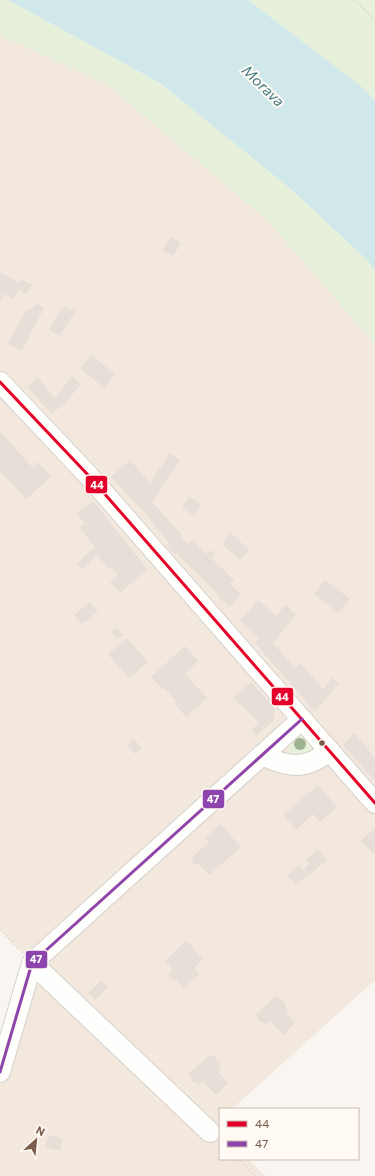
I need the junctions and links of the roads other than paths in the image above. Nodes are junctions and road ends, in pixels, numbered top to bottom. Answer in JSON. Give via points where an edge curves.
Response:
{"nodes":[{"id":1,"x":0,"y":382,"type":"edge"},
{"id":2,"x":302,"y":719,"type":"junction"},
{"id":3,"x":330,"y":752,"type":"junction"},
{"id":4,"x":262,"y":755,"type":"junction"},
{"id":5,"x":375,"y":803,"type":"edge"},
{"id":6,"x":32,"y":963,"type":"junction"},
{"id":7,"x":0,"y":1072,"type":"edge"},
{"id":8,"x":210,"y":1132,"type":"dead end"}],
"edges":[{"from":1,"to":2,"type":"street","via":[[89,476]]},
{"from":2,"to":3,"type":"street"},
{"from":2,"to":4,"type":"street"},
{"from":3,"to":4,"type":"street","via":[[311,762],[298,765],[279,762]]},
{"from":3,"to":5,"type":"street"},
{"from":4,"to":6,"type":"street"},
{"from":6,"to":7,"type":"street"},
{"from":6,"to":8,"type":"street"}]}
